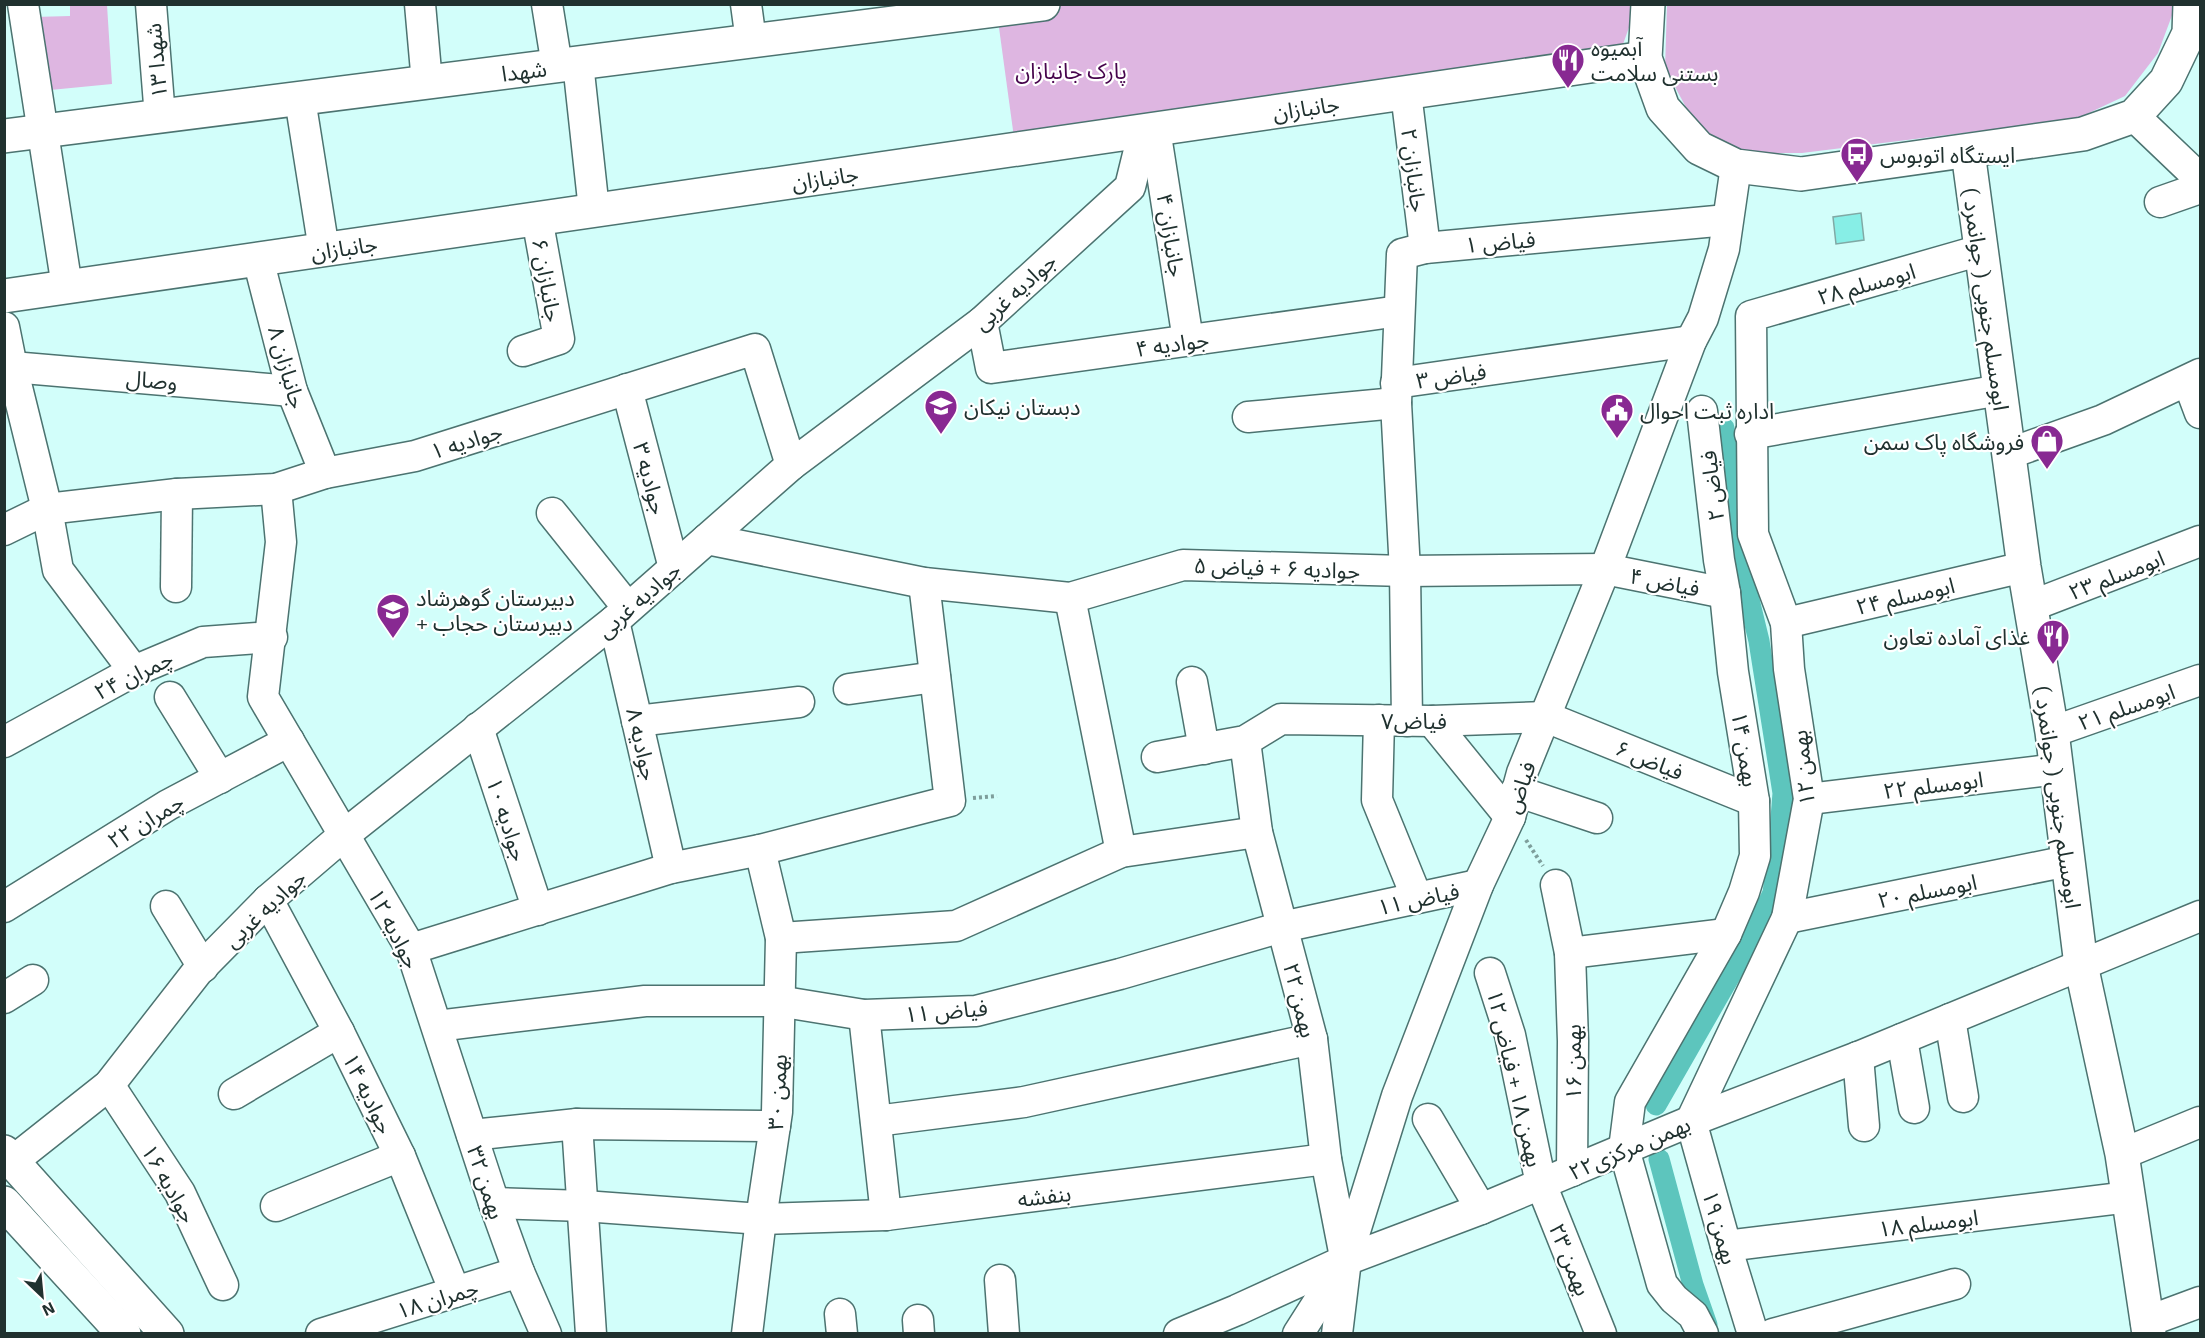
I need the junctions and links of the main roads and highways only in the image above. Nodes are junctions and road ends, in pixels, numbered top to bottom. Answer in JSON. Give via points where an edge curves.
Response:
{"nodes":[{"id":1,"x":1043,"y":4,"type":"edge"},
{"id":2,"x":1648,"y":4,"type":"edge"},
{"id":3,"x":2190,"y":4,"type":"edge"},
{"id":4,"x":958,"y":10,"type":"edge"},
{"id":5,"x":1645,"y":58,"type":"junction"},
{"id":6,"x":4,"y":136,"type":"edge"},
{"id":7,"x":1968,"y":152,"type":"junction"},
{"id":8,"x":4,"y":296,"type":"edge"},
{"id":9,"x":8,"y":1156,"type":"edge"},
{"id":10,"x":4,"y":1203,"type":"edge"},
{"id":11,"x":2147,"y":1328,"type":"edge"},
{"id":12,"x":122,"y":1333,"type":"edge"},
{"id":13,"x":167,"y":1334,"type":"edge"}],
"edges":[{"from":1,"to":4,"type":"main road","name":"شهدا"},
{"from":2,"to":5,"type":"main road"},
{"from":3,"to":7,"type":"main road","via":[[2189,33],[2166,81],[2134,116],[2083,134]]},
{"from":4,"to":6,"type":"main road","name":"شهدا","via":[[751,41]]},
{"from":5,"to":7,"type":"main road","via":[[1663,108],[1699,148],[1736,166],[1801,174]]},
{"from":5,"to":8,"type":"main road","name":"جانبازان"},
{"from":7,"to":11,"type":"main road","name":"ابومسلم جنوبی ( جوانمرد )","via":[[2024,567],[2052,732],[2081,965],[2122,1154]]},
{"from":9,"to":13,"type":"main road"},
{"from":10,"to":12,"type":"main road"}]}
